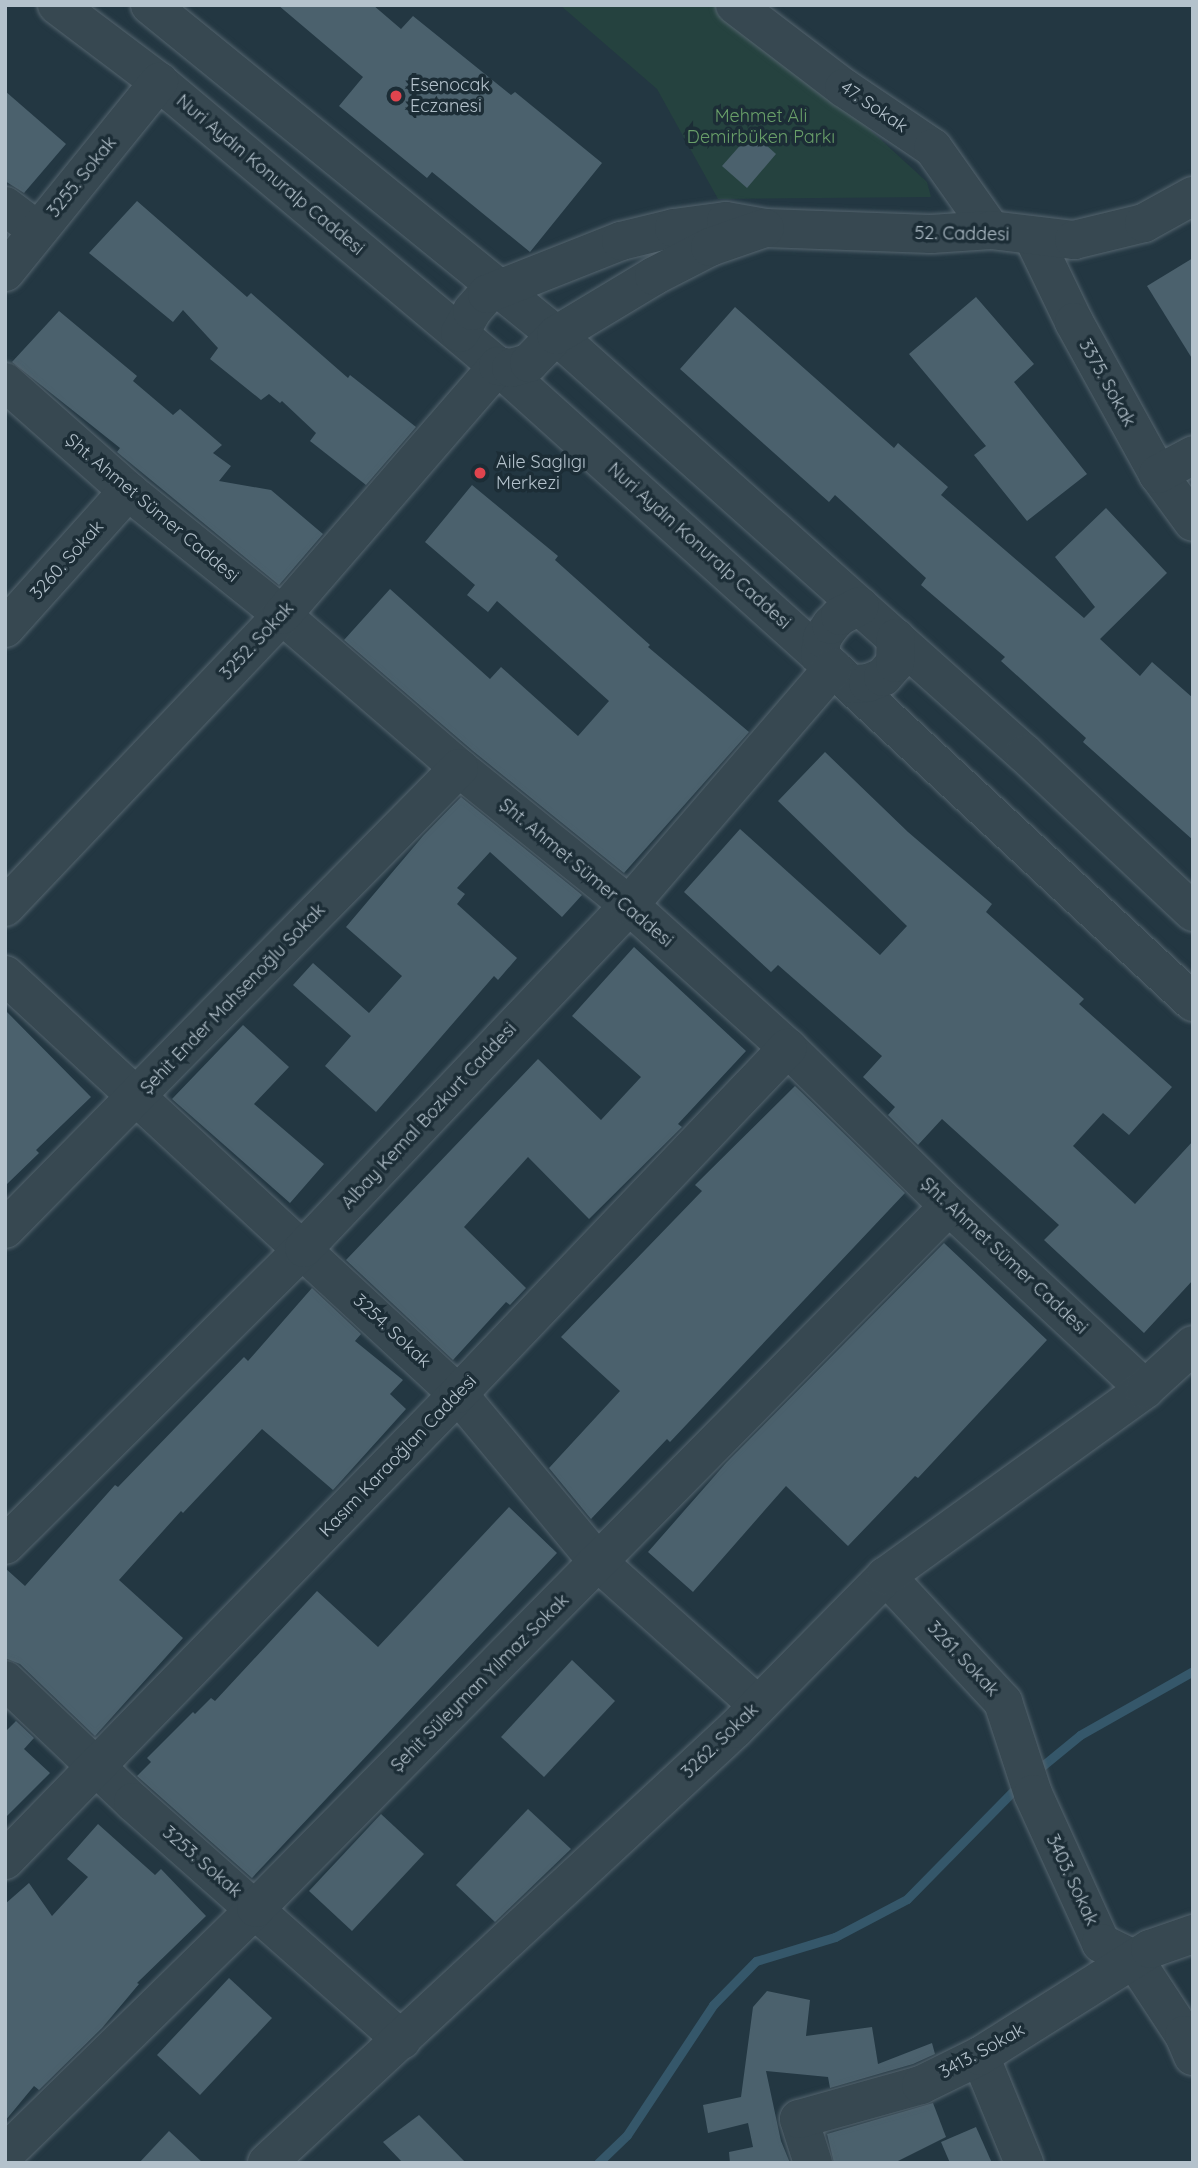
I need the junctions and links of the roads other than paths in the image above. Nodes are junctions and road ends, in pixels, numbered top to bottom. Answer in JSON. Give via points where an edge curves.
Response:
{"nodes":[{"id":1,"x":57,"y":5,"type":"edge"},
{"id":2,"x":150,"y":5,"type":"edge"},
{"id":3,"x":735,"y":5,"type":"edge"},
{"id":4,"x":159,"y":82,"type":"junction"},
{"id":5,"x":1193,"y":197,"type":"edge"},
{"id":6,"x":5,"y":206,"type":"edge"},
{"id":7,"x":765,"y":228,"type":"junction"},
{"id":8,"x":991,"y":230,"type":"junction"},
{"id":9,"x":38,"y":231,"type":"junction"},
{"id":10,"x":1033,"y":237,"type":"junction"},
{"id":11,"x":5,"y":272,"type":"edge"},
{"id":12,"x":502,"y":290,"type":"junction"},
{"id":13,"x":460,"y":333,"type":"junction"},
{"id":14,"x":556,"y":335,"type":"junction"},
{"id":15,"x":498,"y":366,"type":"junction"},
{"id":16,"x":5,"y":382,"type":"edge"},
{"id":17,"x":1193,"y":454,"type":"edge"},
{"id":18,"x":1158,"y":474,"type":"junction"},
{"id":19,"x":128,"y":491,"type":"junction"},
{"id":20,"x":1193,"y":522,"type":"edge"},
{"id":21,"x":860,"y":606,"type":"junction"},
{"id":22,"x":282,"y":615,"type":"junction"},
{"id":23,"x":5,"y":628,"type":"edge"},
{"id":24,"x":897,"y":639,"type":"junction"},
{"id":25,"x":835,"y":670,"type":"junction"},
{"id":26,"x":458,"y":768,"type":"junction"},
{"id":27,"x":629,"y":905,"type":"junction"},
{"id":28,"x":5,"y":907,"type":"edge"},
{"id":29,"x":1193,"y":912,"type":"edge"},
{"id":30,"x":5,"y":975,"type":"edge"},
{"id":31,"x":1193,"y":1002,"type":"edge"},
{"id":32,"x":788,"y":1048,"type":"junction"},
{"id":33,"x":137,"y":1097,"type":"junction"},
{"id":34,"x":949,"y":1206,"type":"junction"},
{"id":35,"x":5,"y":1229,"type":"edge"},
{"id":36,"x":304,"y":1248,"type":"junction"},
{"id":37,"x":1193,"y":1345,"type":"edge"},
{"id":38,"x":1145,"y":1389,"type":"junction"},
{"id":39,"x":458,"y":1394,"type":"junction"},
{"id":40,"x":5,"y":1545,"type":"edge"},
{"id":41,"x":599,"y":1563,"type":"junction"},
{"id":42,"x":886,"y":1576,"type":"junction"},
{"id":43,"x":5,"y":1680,"type":"edge"},
{"id":44,"x":758,"y":1705,"type":"junction"},
{"id":45,"x":96,"y":1768,"type":"junction"},
{"id":46,"x":1033,"y":1794,"type":"joint"},
{"id":47,"x":5,"y":1860,"type":"edge"},
{"id":48,"x":256,"y":1908,"type":"junction"},
{"id":49,"x":1193,"y":1934,"type":"edge"},
{"id":50,"x":1135,"y":1959,"type":"junction"},
{"id":51,"x":402,"y":2040,"type":"junction"},
{"id":52,"x":980,"y":2056,"type":"junction"},
{"id":53,"x":1193,"y":2056,"type":"edge"},
{"id":54,"x":5,"y":2154,"type":"edge"},
{"id":55,"x":267,"y":2163,"type":"edge"},
{"id":56,"x":813,"y":2163,"type":"edge"},
{"id":57,"x":1024,"y":2163,"type":"edge"}],
"edges":[{"from":1,"to":4,"type":"street","name":"Nuri Aydın Konuralp Caddesi"},
{"from":2,"to":12,"type":"street"},
{"from":3,"to":8,"type":"street","name":"47. Sokak","via":[[933,148]]},
{"from":4,"to":9,"type":"street","name":"3255. Sokak"},
{"from":4,"to":13,"type":"street","name":"Nuri Aydın Konuralp Caddesi"},
{"from":5,"to":10,"type":"street","name":"52. Caddesi","via":[[1143,223],[1074,240]]},
{"from":6,"to":9,"type":"street"},
{"from":7,"to":8,"type":"street","name":"52. Caddesi","via":[[931,234]]},
{"from":7,"to":12,"type":"street","name":"52. Caddesi","via":[[726,221],[674,228],[572,258]]},
{"from":7,"to":14,"type":"street","name":"52. Caddesi","via":[[699,253]]},
{"from":8,"to":10,"type":"street","name":"52. Caddesi"},
{"from":9,"to":11,"type":"street","name":"3255. Sokak"},
{"from":10,"to":18,"type":"street","name":"3375. Sokak"},
{"from":12,"to":13,"type":"street","name":"52. Caddesi","via":[[487,294]]},
{"from":12,"to":14,"type":"street"},
{"from":13,"to":15,"type":"street","name":"Nuri Aydın Konuralp Caddesi"},
{"from":14,"to":15,"type":"street","name":"52. Caddesi","via":[[528,363]]},
{"from":14,"to":21,"type":"street"},
{"from":15,"to":22,"type":"street","name":"3252. Sokak"},
{"from":15,"to":25,"type":"street","name":"Nuri Aydın Konuralp Caddesi"},
{"from":16,"to":19,"type":"street","name":"Şht. Ahmet Sümer Caddesi"},
{"from":17,"to":18,"type":"street"},
{"from":18,"to":20,"type":"street","name":"3375. Sokak"},
{"from":19,"to":22,"type":"street","name":"Şht. Ahmet Sümer Caddesi"},
{"from":19,"to":23,"type":"street","name":"3260. Sokak"},
{"from":21,"to":24,"type":"street"},
{"from":21,"to":25,"type":"street","via":[[840,616],[822,638]]},
{"from":22,"to":26,"type":"street","name":"Şht. Ahmet Sümer Caddesi"},
{"from":22,"to":28,"type":"street","name":"3252. Sokak"},
{"from":24,"to":25,"type":"street","via":[[895,663],[883,677]]},
{"from":24,"to":29,"type":"street"},
{"from":25,"to":27,"type":"street","name":"Albay Kemal Bozkurt Caddesi"},
{"from":25,"to":31,"type":"street","name":"Nuri Aydın Konuralp Caddesi"},
{"from":26,"to":27,"type":"street","name":"Şht. Ahmet Sümer Caddesi"},
{"from":26,"to":33,"type":"street","name":"Şehit Ender Mahsenoğlu Sokak"},
{"from":27,"to":32,"type":"street","name":"Şht. Ahmet Sümer Caddesi"},
{"from":27,"to":36,"type":"street","name":"Albay Kemal Bozkurt Caddesi"},
{"from":30,"to":33,"type":"street","name":"3254. Sokak"},
{"from":32,"to":34,"type":"street","name":"Şht. Ahmet Sümer Caddesi"},
{"from":32,"to":39,"type":"street","name":"Kasım Karaoğlan Caddesi"},
{"from":33,"to":35,"type":"street","name":"Şehit Ender Mahsenoğlu Sokak"},
{"from":33,"to":36,"type":"street","name":"3254. Sokak"},
{"from":34,"to":38,"type":"street","name":"Şht. Ahmet Sümer Caddesi"},
{"from":34,"to":41,"type":"street","name":"Şehit Süleyman Yılmaz Sokak"},
{"from":36,"to":39,"type":"street","name":"3254. Sokak"},
{"from":36,"to":40,"type":"street","name":"Albay Kemal Bozkurt Caddesi"},
{"from":37,"to":38,"type":"street","name":"3262. Sokak"},
{"from":38,"to":42,"type":"street","name":"3262. Sokak"},
{"from":39,"to":41,"type":"street","name":"3254. Sokak"},
{"from":39,"to":45,"type":"street","name":"Kasım Karaoğlan Caddesi"},
{"from":41,"to":44,"type":"street","name":"3254. Sokak"},
{"from":41,"to":48,"type":"street","name":"Şehit Süleyman Yılmaz Sokak"},
{"from":42,"to":44,"type":"street","name":"3262. Sokak"},
{"from":42,"to":46,"type":"street","name":"3261. Sokak","via":[[1003,1702]]},
{"from":43,"to":45,"type":"street","name":"3253. Sokak"},
{"from":44,"to":51,"type":"street","name":"3262. Sokak"},
{"from":45,"to":47,"type":"street","name":"Kasım Karaoğlan Caddesi"},
{"from":45,"to":48,"type":"street","name":"3253. Sokak"},
{"from":46,"to":50,"type":"street","name":"3403. Sokak","via":[[1101,1943]]},
{"from":48,"to":51,"type":"street","name":"3253. Sokak"},
{"from":48,"to":54,"type":"street","name":"Şehit Süleyman Yılmaz Sokak"},
{"from":49,"to":50,"type":"street","name":"3413. Sokak"},
{"from":50,"to":52,"type":"street","name":"3413. Sokak"},
{"from":50,"to":53,"type":"street"},
{"from":51,"to":55,"type":"street","name":"3262. Sokak"},
{"from":52,"to":56,"type":"street","name":"3413. Sokak","via":[[921,2085],[799,2119]]},
{"from":52,"to":57,"type":"street"}]}
